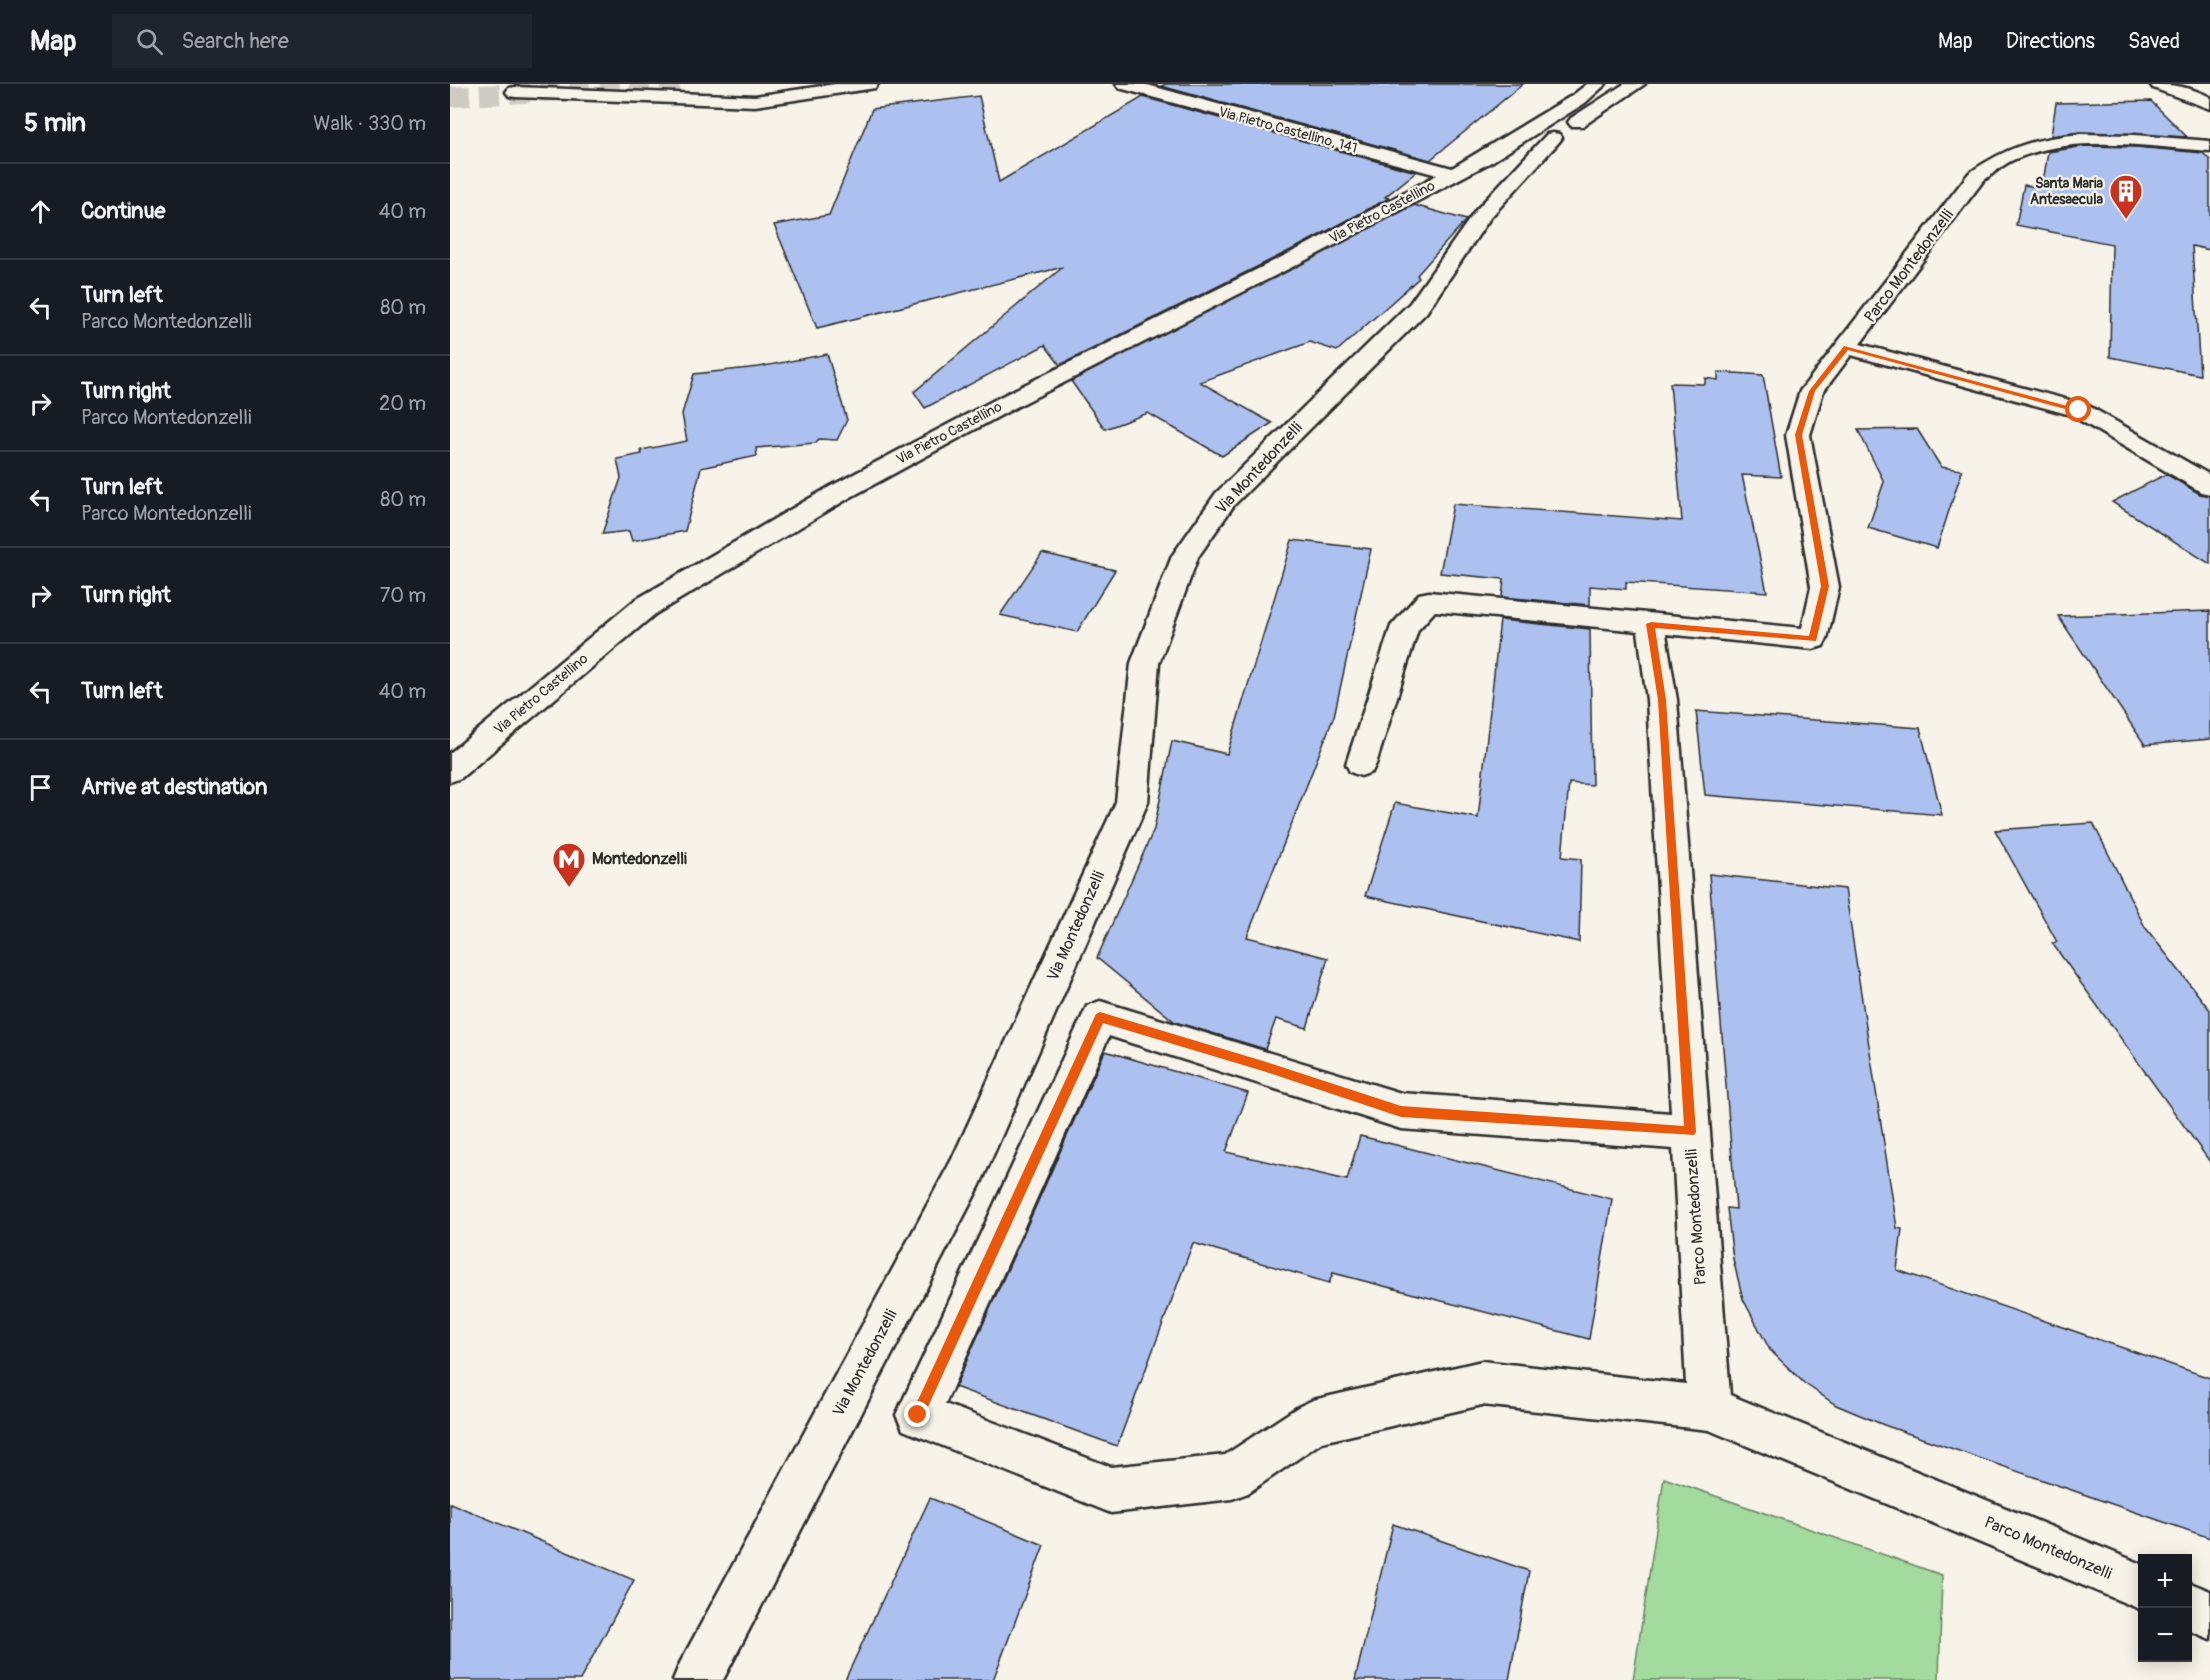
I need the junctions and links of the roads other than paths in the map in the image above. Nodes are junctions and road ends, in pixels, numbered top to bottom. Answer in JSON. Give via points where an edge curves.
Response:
{"nodes":[{"id":1,"x":869,"y":84,"type":"edge"},
{"id":2,"x":1125,"y":84,"type":"edge"},
{"id":3,"x":1596,"y":84,"type":"edge"},
{"id":4,"x":1636,"y":84,"type":"edge"},
{"id":5,"x":2159,"y":84,"type":"edge"},
{"id":6,"x":515,"y":92,"type":"dead end"},
{"id":7,"x":2210,"y":104,"type":"edge"},
{"id":8,"x":1553,"y":138,"type":"junction"},
{"id":9,"x":2210,"y":146,"type":"edge"},
{"id":10,"x":1486,"y":156,"type":"junction"},
{"id":11,"x":1453,"y":174,"type":"junction"},
{"id":12,"x":1483,"y":214,"type":"joint"},
{"id":13,"x":1847,"y":347,"type":"junction"},
{"id":14,"x":2210,"y":486,"type":"edge"},
{"id":15,"x":1651,"y":624,"type":"junction"},
{"id":16,"x":1361,"y":764,"type":"dead end"},
{"id":17,"x":450,"y":770,"type":"edge"},
{"id":18,"x":1690,"y":1132,"type":"junction"},
{"id":19,"x":1709,"y":1408,"type":"junction"},
{"id":20,"x":2138,"y":1585,"type":"edge"},
{"id":21,"x":2192,"y":1608,"type":"edge"},
{"id":22,"x":2210,"y":1616,"type":"edge"},
{"id":23,"x":697,"y":1680,"type":"edge"}],
"edges":[{"from":1,"to":6,"type":"street","via":[[755,101]]},
{"from":2,"to":11,"type":"street","name":"Via Pietro Castellino, 141"},
{"from":3,"to":10,"type":"street","name":"Via Pietro Castellino","via":[[1579,99]]},
{"from":4,"to":8,"type":"street","name":"Via Pietro Castellino"},
{"from":5,"to":7,"type":"street"},
{"from":8,"to":10,"type":"street","name":"Via Pietro Castellino"},
{"from":8,"to":12,"type":"street","name":"Via Pietro Castellino"},
{"from":9,"to":13,"type":"street","name":"Parco Montedonzelli","via":[[2062,142],[2005,156],[1976,177]]},
{"from":10,"to":11,"type":"street","name":"Via Pietro Castellino"},
{"from":11,"to":17,"type":"street","name":"Via Pietro Castellino","via":[[840,492],[645,607]]},
{"from":12,"to":23,"type":"street","name":"Via Montedonzelli","via":[[1418,308],[1225,499],[1185,556],[1145,663],[1132,802],[966,1172]]},
{"from":13,"to":14,"type":"street","via":[[2079,410]]},
{"from":13,"to":15,"type":"street","name":"Parco Montedonzelli","via":[[1812,391],[1798,435],[1825,586],[1813,639]]},
{"from":15,"to":16,"type":"street","via":[[1429,601],[1405,626]]},
{"from":15,"to":18,"type":"street","name":"Parco Montedonzelli","via":[[1662,700]]},
{"from":18,"to":19,"type":"street","name":"Parco Montedonzelli"},
{"from":18,"to":19,"type":"street","via":[[1401,1112],[1100,1017],[918,1415],[1111,1490],[1232,1477],[1313,1422],[1482,1383]]},
{"from":19,"to":20,"type":"street","name":"Parco Montedonzelli"},
{"from":21,"to":22,"type":"street"}]}
